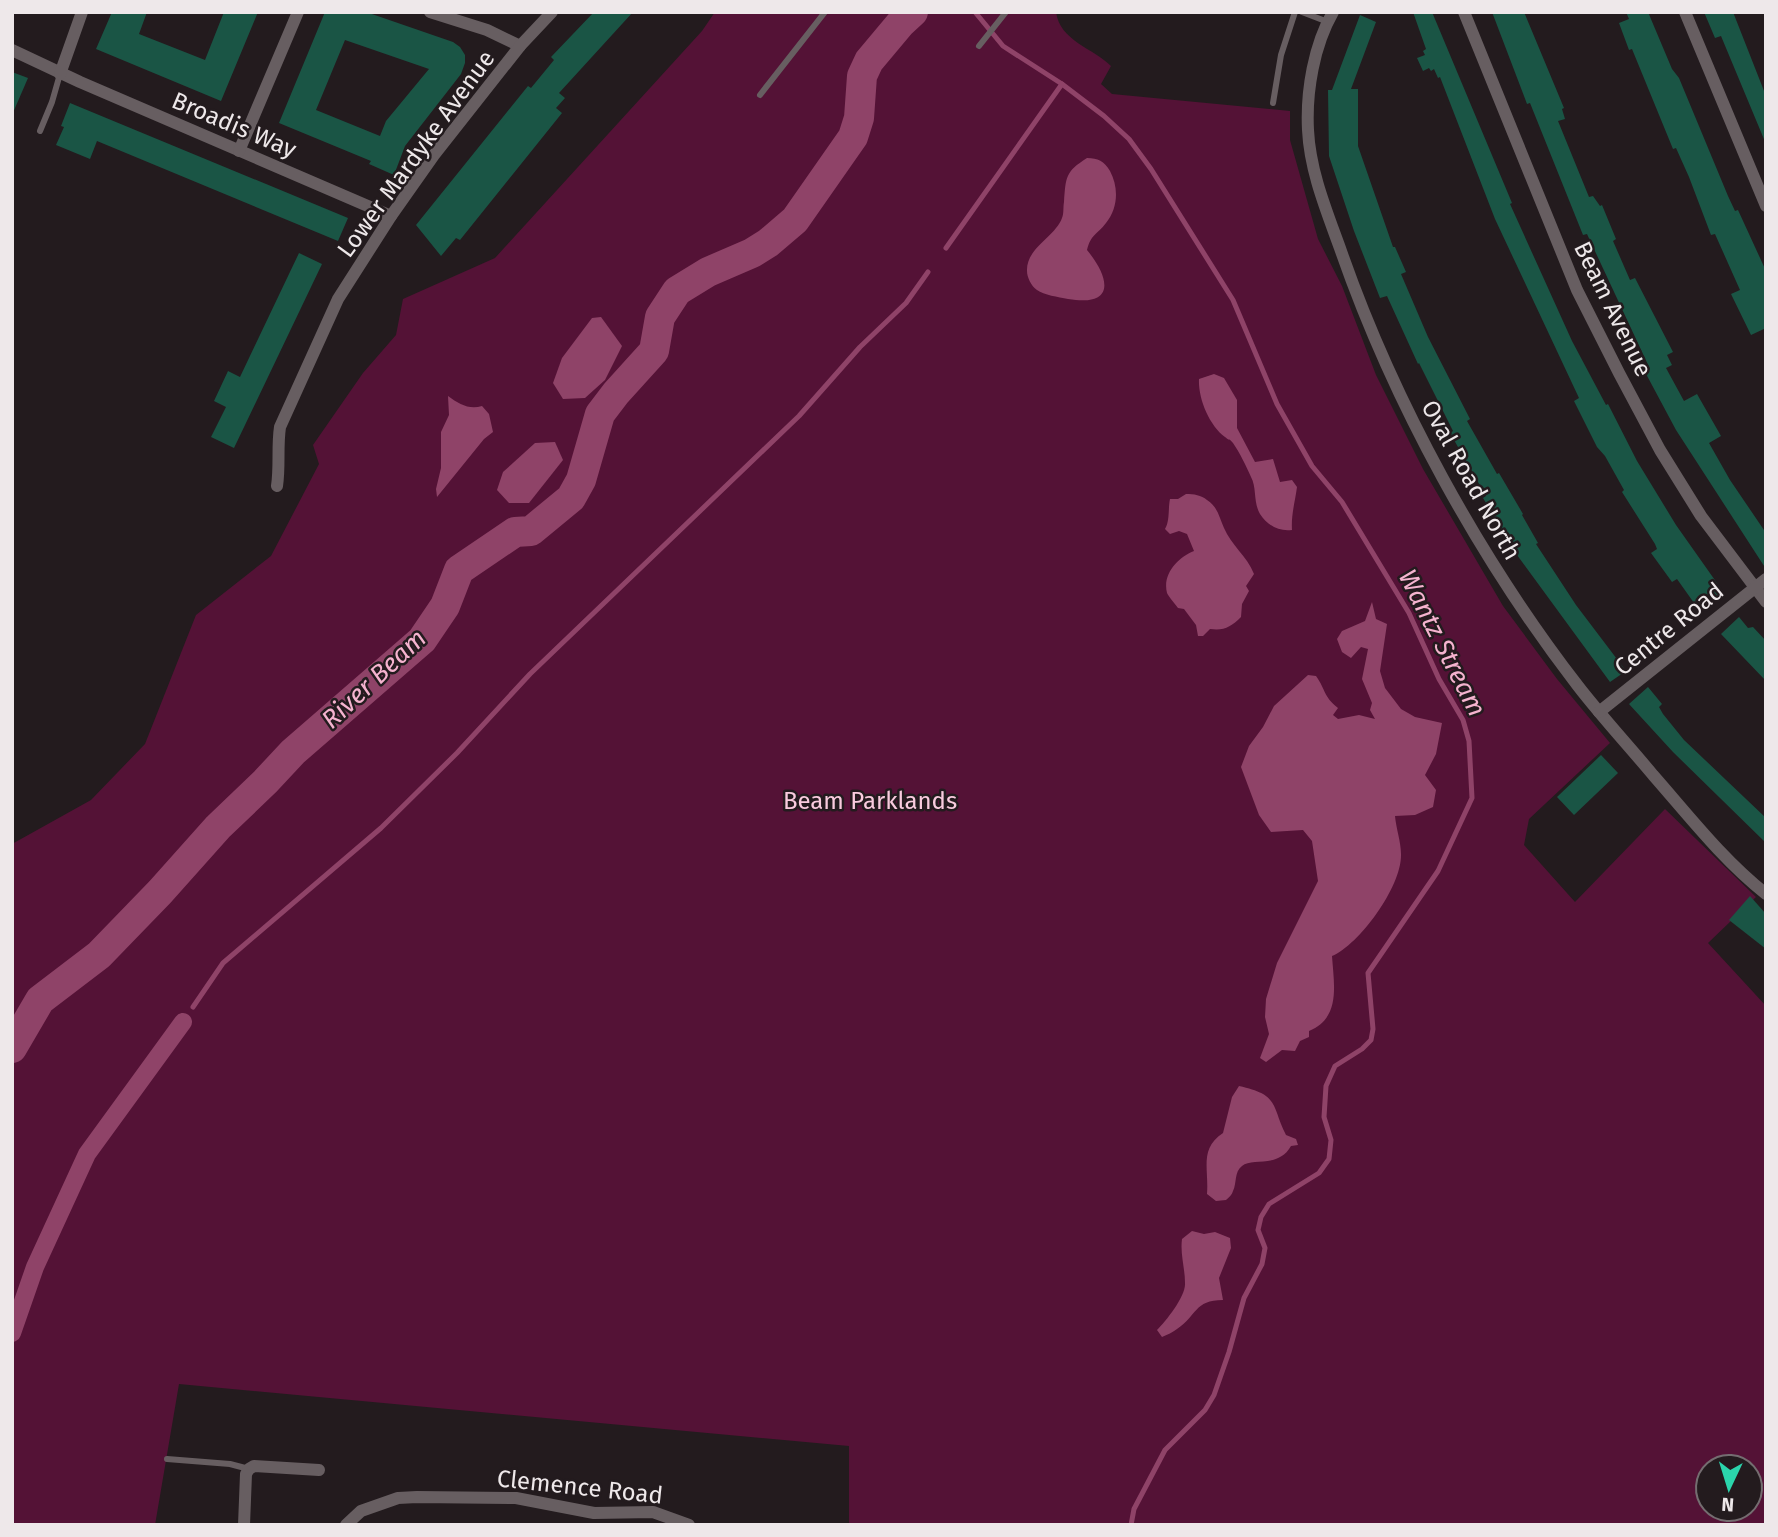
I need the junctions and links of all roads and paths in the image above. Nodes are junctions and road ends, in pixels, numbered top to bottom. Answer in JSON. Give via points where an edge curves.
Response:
{"nodes":[{"id":1,"x":82,"y":12,"type":"edge"},
{"id":2,"x":298,"y":12,"type":"edge"},
{"id":3,"x":430,"y":12,"type":"edge"},
{"id":4,"x":552,"y":12,"type":"edge"},
{"id":5,"x":825,"y":12,"type":"edge"},
{"id":6,"x":1006,"y":12,"type":"edge"},
{"id":7,"x":1295,"y":12,"type":"edge"},
{"id":8,"x":1302,"y":12,"type":"edge"},
{"id":9,"x":1464,"y":12,"type":"edge"},
{"id":10,"x":1685,"y":12,"type":"edge"},
{"id":11,"x":1331,"y":17,"type":"edge"},
{"id":12,"x":520,"y":46,"type":"junction"},
{"id":13,"x":979,"y":46,"type":"dead end"},
{"id":14,"x":12,"y":50,"type":"edge"},
{"id":15,"x":60,"y":74,"type":"junction"},
{"id":16,"x":760,"y":95,"type":"dead end"},
{"id":17,"x":1273,"y":103,"type":"dead end"},
{"id":18,"x":40,"y":131,"type":"dead end"},
{"id":19,"x":239,"y":150,"type":"junction"},
{"id":20,"x":1766,"y":206,"type":"edge"},
{"id":21,"x":391,"y":216,"type":"junction"},
{"id":22,"x":277,"y":486,"type":"dead end"},
{"id":23,"x":1766,"y":579,"type":"edge"},
{"id":24,"x":1753,"y":588,"type":"junction"},
{"id":25,"x":1766,"y":602,"type":"edge"},
{"id":26,"x":1599,"y":712,"type":"junction"},
{"id":27,"x":1766,"y":894,"type":"edge"},
{"id":28,"x":167,"y":1459,"type":"dead end"},
{"id":29,"x":249,"y":1469,"type":"junction"},
{"id":30,"x":319,"y":1470,"type":"dead end"},
{"id":31,"x":593,"y":1519,"type":"edge"},
{"id":32,"x":244,"y":1525,"type":"edge"},
{"id":33,"x":346,"y":1525,"type":"edge"},
{"id":34,"x":689,"y":1525,"type":"edge"}],
"edges":[{"from":1,"to":15,"type":"street"},
{"from":2,"to":19,"type":"street"},
{"from":3,"to":12,"type":"street"},
{"from":4,"to":12,"type":"street","name":"Lower Mardyke Avenue"},
{"from":5,"to":16,"type":"lane"},
{"from":6,"to":13,"type":"lane"},
{"from":7,"to":17,"type":"lane","via":[[1281,55]]},
{"from":8,"to":11,"type":"lane"},
{"from":9,"to":24,"type":"street","name":"Beam Avenue","via":[[1577,290],[1660,450]]},
{"from":10,"to":20,"type":"street"},
{"from":11,"to":26,"type":"street","name":"Oval Road North","via":[[1312,70],[1308,128],[1313,168],[1351,280],[1393,384],[1454,496],[1507,585]]},
{"from":12,"to":21,"type":"street","name":"Lower Mardyke Avenue"},
{"from":14,"to":15,"type":"street","name":"Broadis Way"},
{"from":15,"to":18,"type":"lane"},
{"from":15,"to":19,"type":"street","name":"Broadis Way"},
{"from":19,"to":21,"type":"street","name":"Broadis Way"},
{"from":21,"to":22,"type":"street","name":"Lower Mardyke Avenue","via":[[338,299],[280,427]]},
{"from":23,"to":24,"type":"street","name":"Centre Road"},
{"from":24,"to":25,"type":"street","name":"Beam Avenue"},
{"from":24,"to":26,"type":"street","name":"Centre Road"},
{"from":26,"to":27,"type":"street","name":"Oval Road North","via":[[1723,854]]},
{"from":28,"to":29,"type":"lane"},
{"from":29,"to":30,"type":"street"},
{"from":29,"to":32,"type":"street"},
{"from":31,"to":33,"type":"street","name":"Clemence Road","via":[[516,1498],[418,1497],[398,1498],[361,1511]]},
{"from":31,"to":34,"type":"street","name":"Clemence Road","via":[[653,1512]]}]}
